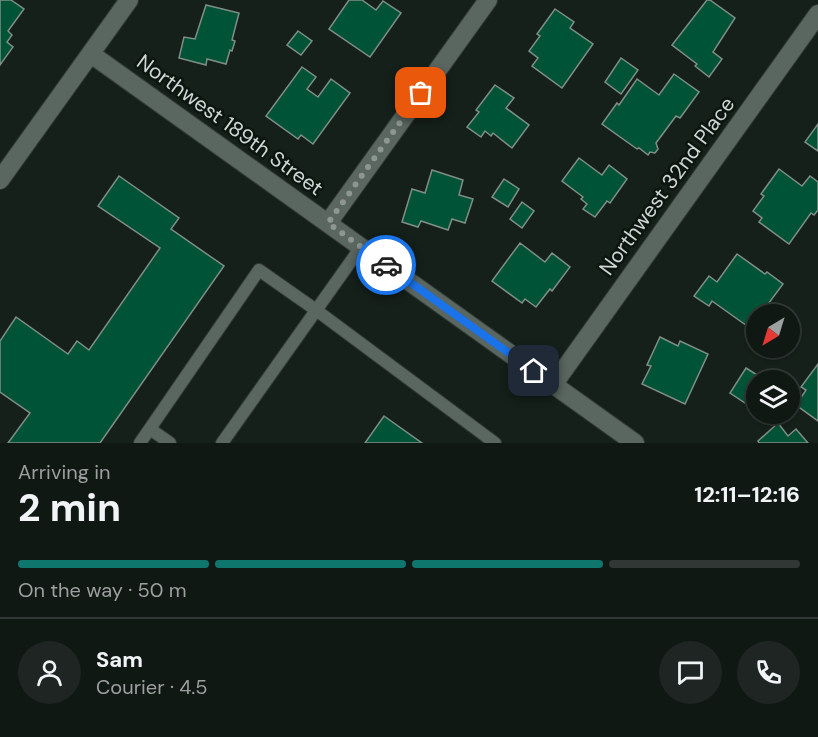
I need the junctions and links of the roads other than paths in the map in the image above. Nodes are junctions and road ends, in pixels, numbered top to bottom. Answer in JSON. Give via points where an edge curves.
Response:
{"nodes":[{"id":1,"x":129,"y":0,"type":"edge"},
{"id":2,"x":488,"y":0,"type":"edge"},
{"id":3,"x":818,"y":14,"type":"edge"},
{"id":4,"x":91,"y":54,"type":"junction"},
{"id":5,"x":0,"y":180,"type":"edge"},
{"id":6,"x":328,"y":223,"type":"junction"},
{"id":7,"x":361,"y":247,"type":"junction"},
{"id":8,"x":316,"y":310,"type":"junction"},
{"id":9,"x":553,"y":385,"type":"junction"},
{"id":10,"x":150,"y":429,"type":"junction"},
{"id":11,"x":140,"y":443,"type":"edge"},
{"id":12,"x":170,"y":443,"type":"edge"},
{"id":13,"x":222,"y":443,"type":"edge"},
{"id":14,"x":495,"y":443,"type":"edge"},
{"id":15,"x":634,"y":443,"type":"edge"}],
"edges":[{"from":1,"to":4,"type":"street"},
{"from":2,"to":6,"type":"street"},
{"from":3,"to":9,"type":"street","name":"Northwest 32nd Place"},
{"from":4,"to":5,"type":"street"},
{"from":4,"to":6,"type":"street","name":"Northwest 189th Street"},
{"from":6,"to":7,"type":"street","name":"Northwest 189th Street"},
{"from":7,"to":8,"type":"lane"},
{"from":7,"to":9,"type":"street","name":"Northwest 189th Street"},
{"from":8,"to":10,"type":"lane","via":[[259,270]]},
{"from":8,"to":13,"type":"lane"},
{"from":8,"to":14,"type":"lane"},
{"from":9,"to":15,"type":"street","name":"Northwest 189th Street"},
{"from":10,"to":11,"type":"lane"},
{"from":10,"to":12,"type":"lane"}]}
